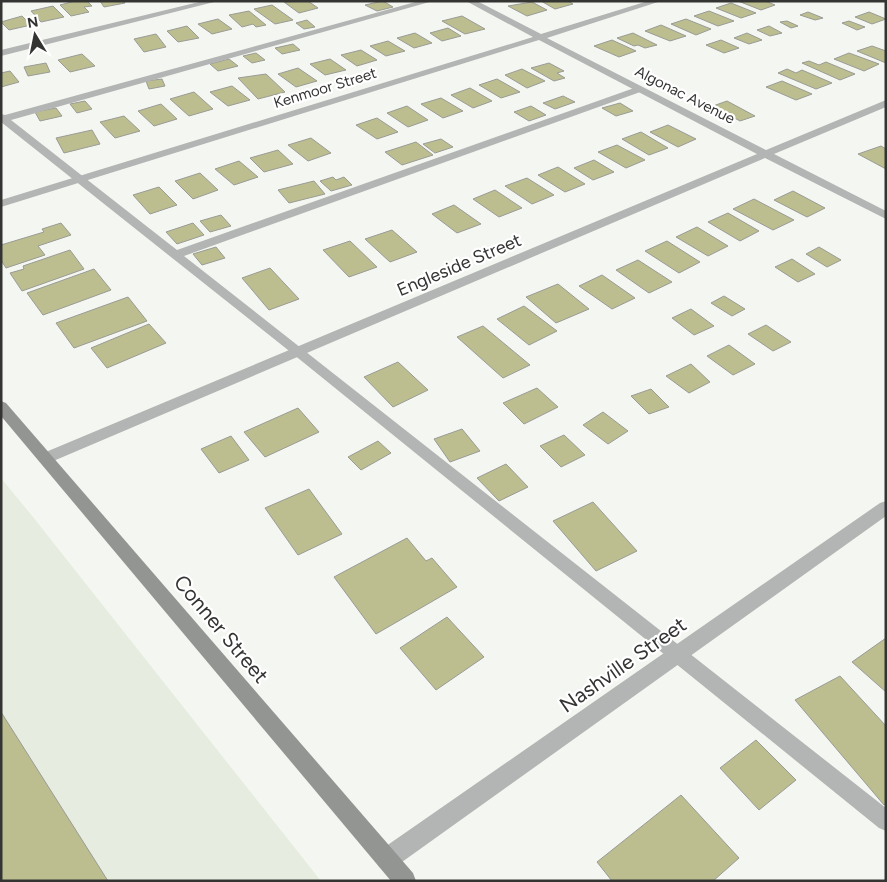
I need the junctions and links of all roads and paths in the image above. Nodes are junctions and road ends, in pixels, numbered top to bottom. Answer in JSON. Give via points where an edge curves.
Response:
{"nodes":[{"id":1,"x":214,"y":1,"type":"edge"},
{"id":2,"x":429,"y":1,"type":"edge"},
{"id":3,"x":470,"y":1,"type":"edge"},
{"id":4,"x":657,"y":1,"type":"edge"},
{"id":5,"x":540,"y":37,"type":"junction"},
{"id":6,"x":1,"y":53,"type":"edge"},
{"id":7,"x":640,"y":89,"type":"junction"},
{"id":8,"x":886,"y":104,"type":"edge"},
{"id":9,"x":2,"y":118,"type":"edge"},
{"id":10,"x":766,"y":154,"type":"junction"},
{"id":11,"x":78,"y":180,"type":"junction"},
{"id":12,"x":1,"y":204,"type":"edge"},
{"id":13,"x":886,"y":216,"type":"edge"},
{"id":14,"x":175,"y":255,"type":"junction"},
{"id":15,"x":298,"y":351,"type":"junction"},
{"id":16,"x":1,"y":406,"type":"edge"},
{"id":17,"x":46,"y":458,"type":"junction"},
{"id":18,"x":886,"y":507,"type":"edge"},
{"id":19,"x":676,"y":655,"type":"junction"},
{"id":20,"x":886,"y":821,"type":"edge"},
{"id":21,"x":387,"y":859,"type":"junction"},
{"id":22,"x":406,"y":881,"type":"edge"}],
"edges":[{"from":1,"to":6,"type":"street"},
{"from":2,"to":9,"type":"street"},
{"from":3,"to":5,"type":"street","name":"Algonac Avenue"},
{"from":4,"to":5,"type":"street","name":"Kenmoor Street"},
{"from":5,"to":7,"type":"street","name":"Algonac Avenue"},
{"from":5,"to":11,"type":"street","name":"Kenmoor Street"},
{"from":7,"to":10,"type":"street","name":"Algonac Avenue"},
{"from":7,"to":14,"type":"street"},
{"from":8,"to":10,"type":"street","name":"Engleside Street"},
{"from":9,"to":11,"type":"street"},
{"from":10,"to":13,"type":"street","name":"Algonac Avenue"},
{"from":10,"to":15,"type":"street","name":"Engleside Street"},
{"from":11,"to":12,"type":"street","name":"Kenmoor Street"},
{"from":11,"to":14,"type":"street"},
{"from":14,"to":15,"type":"street"},
{"from":15,"to":17,"type":"street","name":"Engleside Street"},
{"from":15,"to":19,"type":"street"},
{"from":16,"to":17,"type":"main road","name":"Conner Street"},
{"from":17,"to":21,"type":"main road","name":"Conner Street"},
{"from":18,"to":19,"type":"street","name":"Nashville Street"},
{"from":19,"to":20,"type":"street"},
{"from":19,"to":21,"type":"street","name":"Nashville Street"},
{"from":21,"to":22,"type":"main road","name":"Conner Street"}]}
